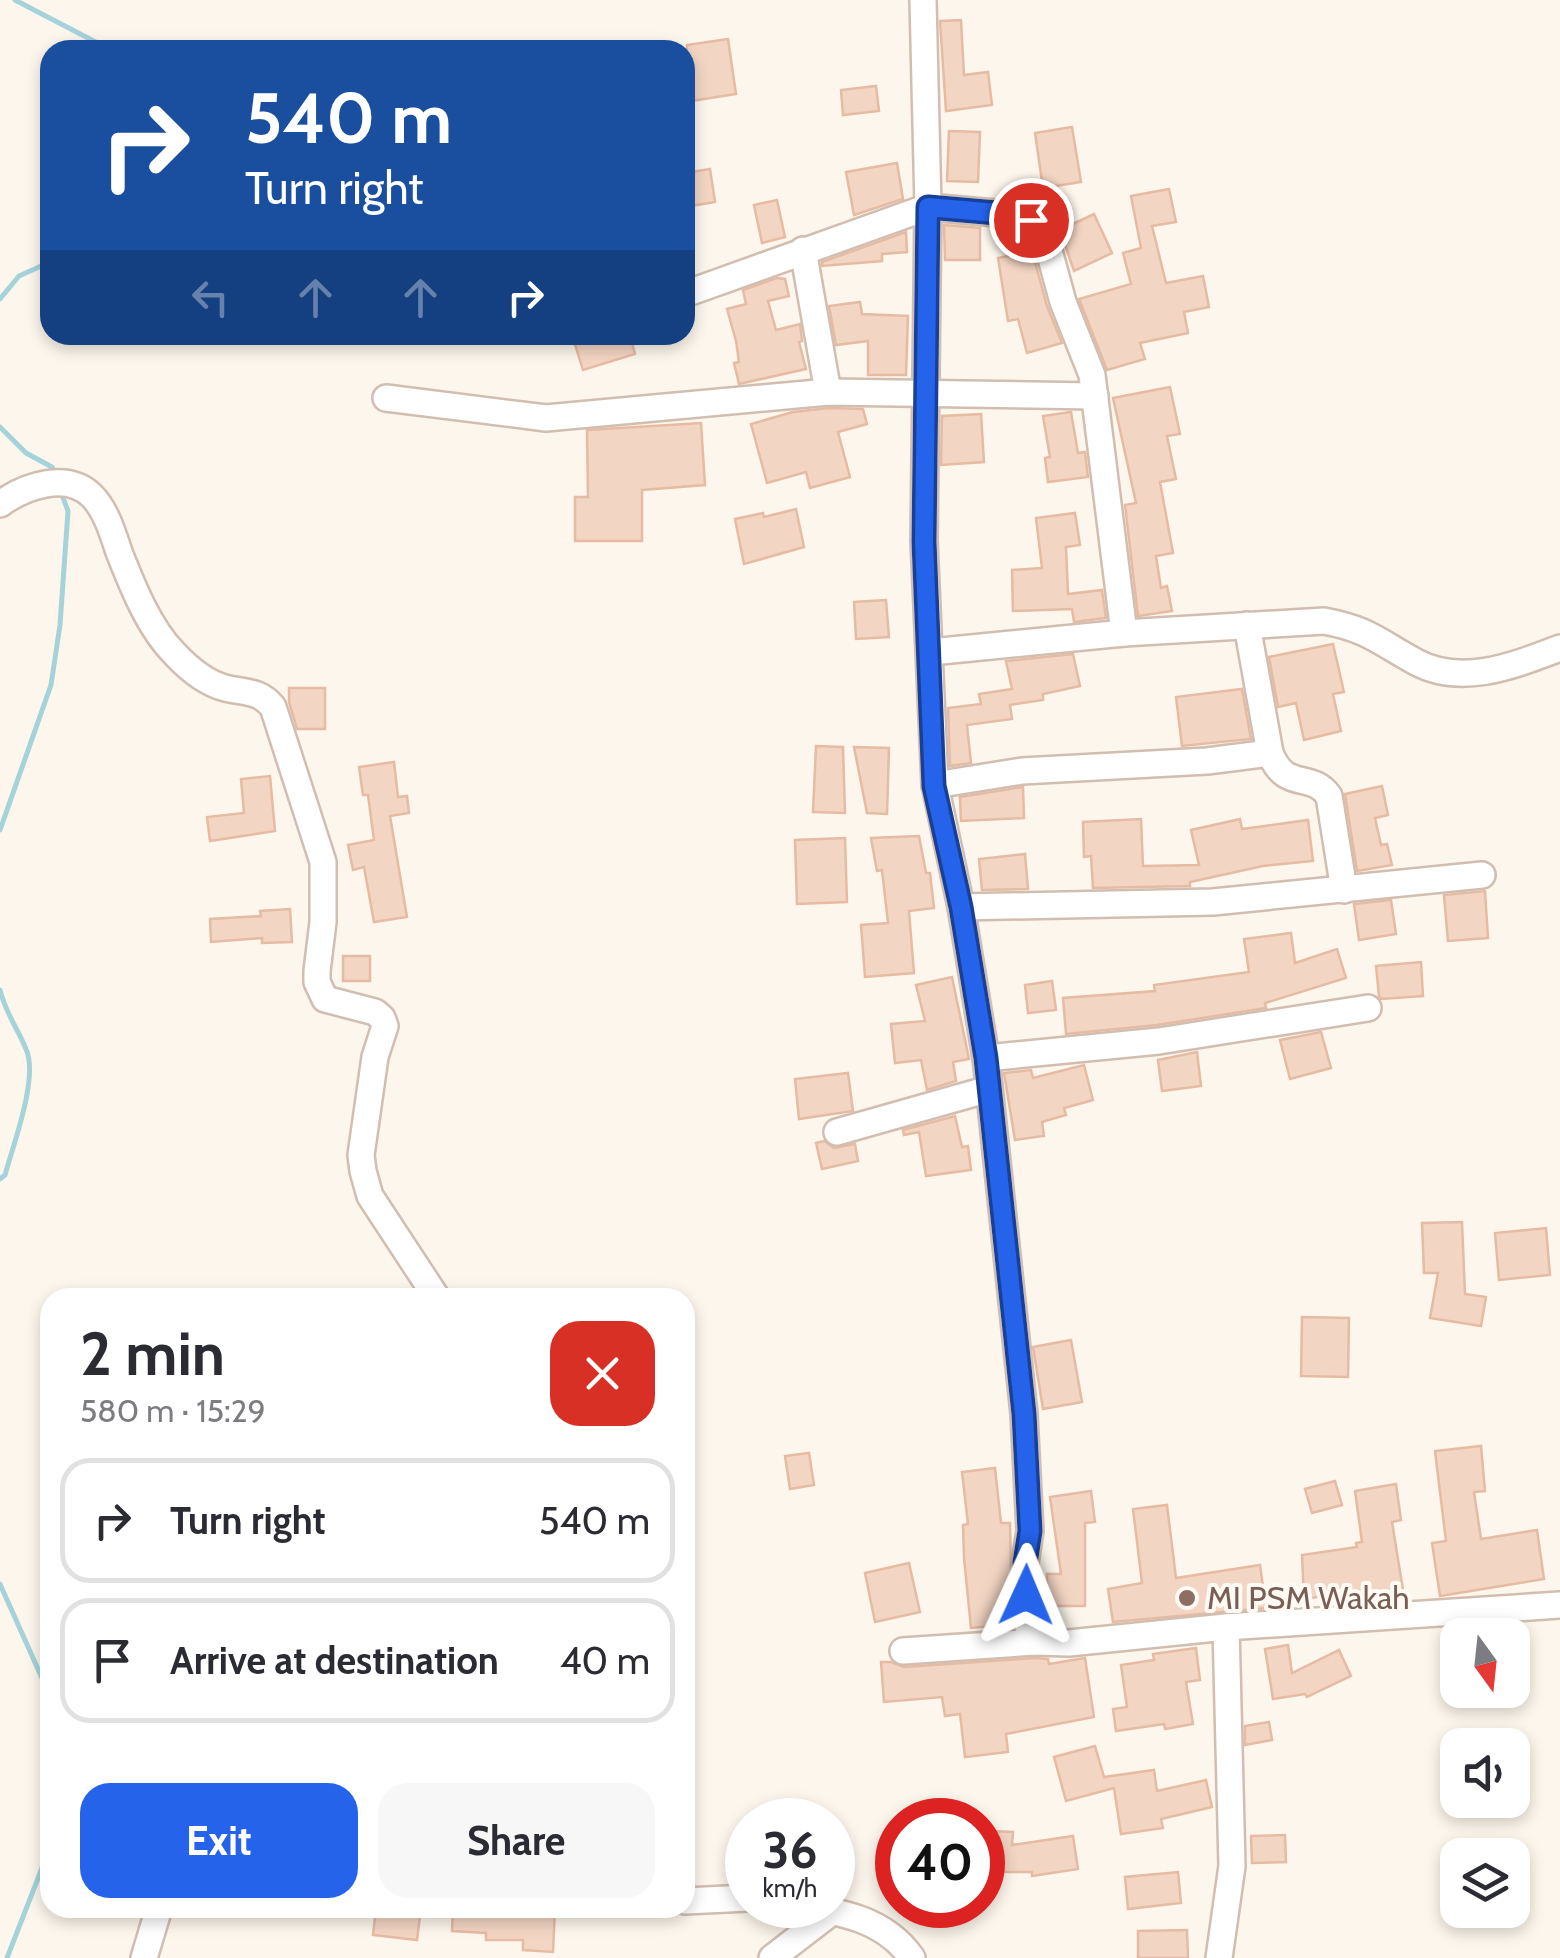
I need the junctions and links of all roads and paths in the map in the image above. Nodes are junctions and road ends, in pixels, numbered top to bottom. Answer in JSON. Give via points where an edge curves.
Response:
{"nodes":[{"id":1,"x":923,"y":0,"type":"edge"},
{"id":2,"x":928,"y":207,"type":"junction"},
{"id":3,"x":803,"y":250,"type":"junction"},
{"id":4,"x":695,"y":290,"type":"edge"},
{"id":5,"x":828,"y":392,"type":"junction"},
{"id":6,"x":926,"y":392,"type":"junction"},
{"id":7,"x":1095,"y":396,"type":"junction"},
{"id":8,"x":386,"y":398,"type":"dead end"},
{"id":9,"x":0,"y":504,"type":"edge"},
{"id":10,"x":1247,"y":625,"type":"junction"},
{"id":11,"x":1124,"y":633,"type":"junction"},
{"id":12,"x":1560,"y":648,"type":"edge"},
{"id":13,"x":931,"y":652,"type":"junction"},
{"id":14,"x":1270,"y":753,"type":"junction"},
{"id":15,"x":934,"y":786,"type":"junction"},
{"id":16,"x":1482,"y":875,"type":"dead end"},
{"id":17,"x":1344,"y":890,"type":"junction"},
{"id":18,"x":961,"y":907,"type":"junction"},
{"id":19,"x":1368,"y":1008,"type":"dead end"},
{"id":20,"x":986,"y":1058,"type":"junction"},
{"id":21,"x":989,"y":1090,"type":"junction"},
{"id":22,"x":837,"y":1132,"type":"dead end"},
{"id":23,"x":430,"y":1288,"type":"edge"},
{"id":24,"x":1560,"y":1605,"type":"edge"},
{"id":25,"x":1226,"y":1626,"type":"junction"},
{"id":26,"x":1035,"y":1642,"type":"junction"},
{"id":27,"x":904,"y":1652,"type":"dead end"},
{"id":28,"x":725,"y":1899,"type":"edge"},
{"id":29,"x":695,"y":1901,"type":"edge"},
{"id":30,"x":855,"y":1916,"type":"edge"},
{"id":31,"x":156,"y":1918,"type":"edge"},
{"id":32,"x":811,"y":1928,"type":"edge"},
{"id":33,"x":144,"y":1958,"type":"edge"},
{"id":34,"x":772,"y":1958,"type":"edge"},
{"id":35,"x":912,"y":1958,"type":"edge"},
{"id":36,"x":1219,"y":1958,"type":"edge"}],
"edges":[{"from":1,"to":2,"type":"street"},
{"from":2,"to":3,"type":"street"},
{"from":2,"to":6,"type":"street"},
{"from":2,"to":7,"type":"street","via":[[1031,220],[1045,236]]},
{"from":3,"to":4,"type":"street"},
{"from":3,"to":5,"type":"street"},
{"from":5,"to":6,"type":"street"},
{"from":5,"to":8,"type":"street","via":[[546,418]]},
{"from":6,"to":7,"type":"street"},
{"from":6,"to":13,"type":"street"},
{"from":7,"to":11,"type":"street"},
{"from":9,"to":23,"type":"street","via":[[58,483],[92,496],[164,643],[221,687],[264,696],[273,706],[323,862],[320,990],[325,999],[375,1012],[385,1026],[374,1057],[361,1155],[370,1196]]},
{"from":10,"to":11,"type":"street"},
{"from":10,"to":12,"type":"street","via":[[1350,626],[1418,664],[1481,674]]},
{"from":10,"to":14,"type":"street"},
{"from":11,"to":13,"type":"street"},
{"from":13,"to":15,"type":"street"},
{"from":14,"to":15,"type":"street","via":[[1022,771]]},
{"from":14,"to":17,"type":"street","via":[[1286,777],[1329,796]]},
{"from":15,"to":18,"type":"street"},
{"from":16,"to":17,"type":"street"},
{"from":17,"to":18,"type":"street","via":[[1213,902]]},
{"from":18,"to":20,"type":"street"},
{"from":19,"to":20,"type":"street","via":[[1160,1041]]},
{"from":20,"to":21,"type":"street"},
{"from":21,"to":22,"type":"street"},
{"from":21,"to":26,"type":"street","via":[[1024,1414],[1028,1628]]},
{"from":24,"to":25,"type":"street"},
{"from":25,"to":26,"type":"street"},
{"from":25,"to":36,"type":"street","via":[[1232,1866]]},
{"from":26,"to":27,"type":"street"},
{"from":28,"to":29,"type":"street"},
{"from":30,"to":35,"type":"street","via":[[901,1941]]},
{"from":31,"to":33,"type":"street"},
{"from":32,"to":34,"type":"street"}]}
